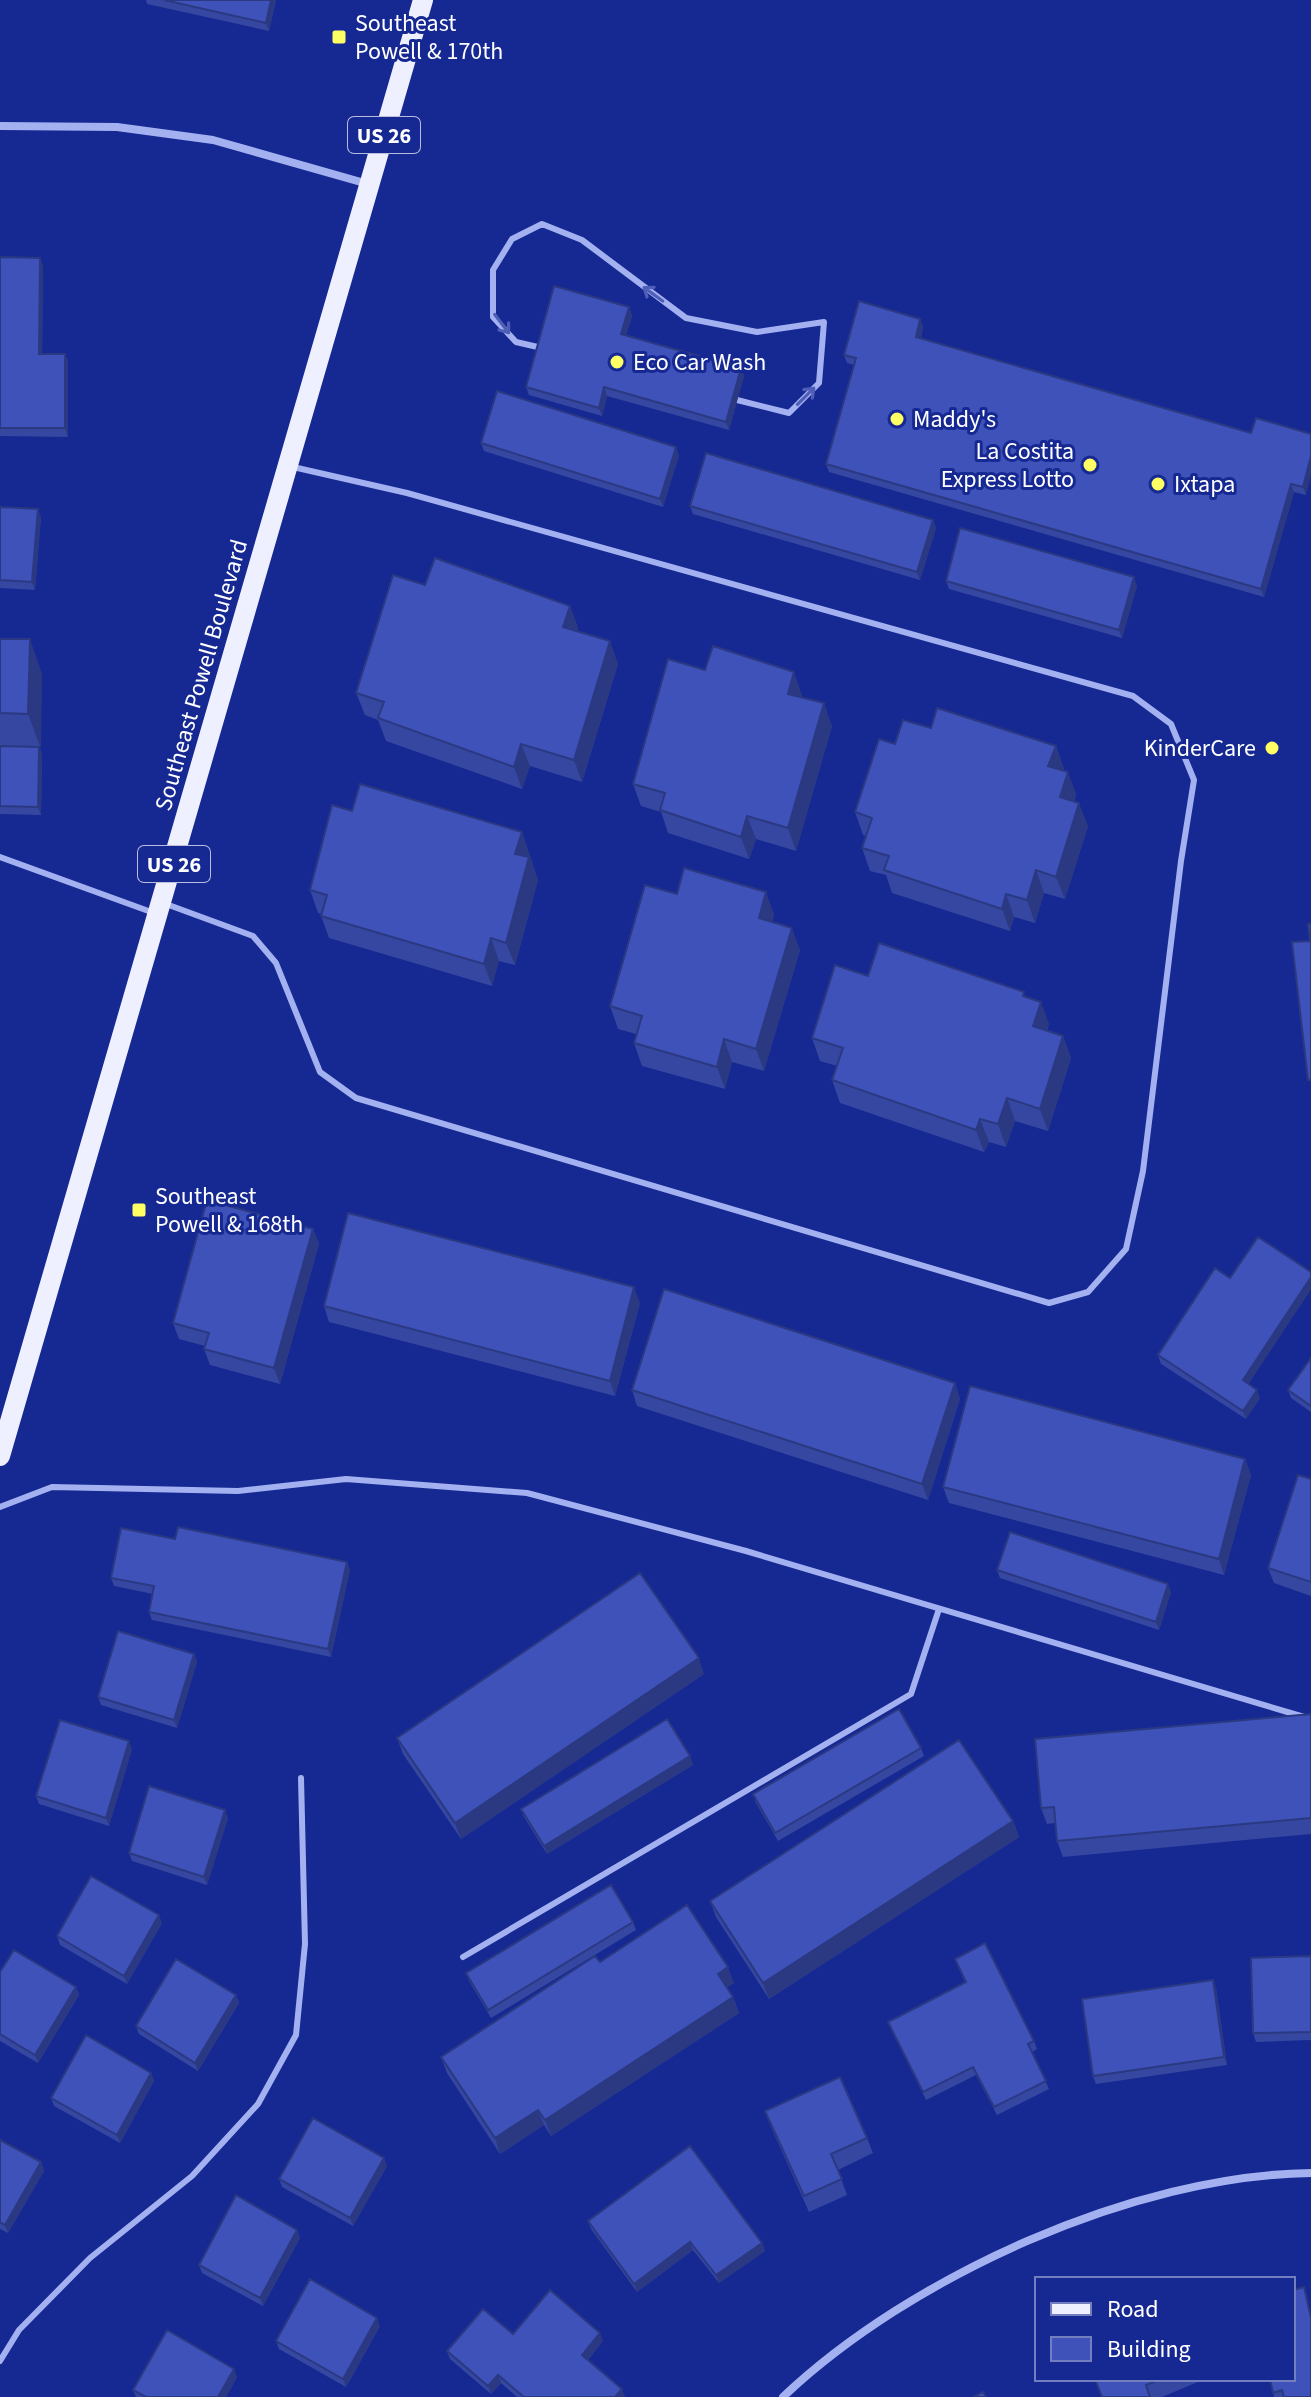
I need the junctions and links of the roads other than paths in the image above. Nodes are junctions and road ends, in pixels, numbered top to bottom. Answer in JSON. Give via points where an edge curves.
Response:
{"nodes":[{"id":1,"x":423,"y":0,"type":"edge"},
{"id":2,"x":0,"y":126,"type":"edge"},
{"id":3,"x":370,"y":185,"type":"junction"},
{"id":4,"x":542,"y":348,"type":"edge"},
{"id":5,"x":737,"y":400,"type":"edge"},
{"id":6,"x":289,"y":466,"type":"junction"},
{"id":7,"x":0,"y":857,"type":"edge"},
{"id":8,"x":160,"y":908,"type":"junction"},
{"id":9,"x":0,"y":1456,"type":"edge"},
{"id":10,"x":0,"y":1507,"type":"edge"},
{"id":11,"x":939,"y":1609,"type":"junction"},
{"id":12,"x":1311,"y":1719,"type":"edge"},
{"id":13,"x":301,"y":1778,"type":"dead end"},
{"id":14,"x":463,"y":1957,"type":"dead end"},
{"id":15,"x":1311,"y":2173,"type":"edge"},
{"id":16,"x":0,"y":2361,"type":"edge"},
{"id":17,"x":783,"y":2397,"type":"edge"}],
"edges":[{"from":1,"to":3,"type":"main road","name":"Southeast Powell Boulevard","number":"US 26"},
{"from":2,"to":3,"type":"street","via":[[117,127],[213,140]]},
{"from":3,"to":6,"type":"main road","name":"Southeast Powell Boulevard","number":"US 26"},
{"from":5,"to":4,"type":"lane","one_way":true,"via":[[789,413],[819,383],[824,322],[757,332],[686,318],[582,240],[542,224],[512,239],[493,270],[493,317],[516,342]]},
{"from":6,"to":8,"type":"main road","name":"Southeast Powell Boulevard","number":"US 26"},
{"from":6,"to":8,"type":"lane","via":[[407,493],[1133,696],[1171,724],[1194,780],[1143,1171],[1126,1249],[1088,1292],[1049,1303],[356,1098],[320,1072],[276,963],[253,936]]},
{"from":7,"to":8,"type":"lane"},
{"from":8,"to":9,"type":"main road","name":"Southeast Powell Boulevard","number":"US 26"},
{"from":10,"to":11,"type":"lane","via":[[52,1487],[238,1491],[346,1479],[527,1493]]},
{"from":11,"to":12,"type":"lane"},
{"from":11,"to":14,"type":"lane","via":[[911,1694]]},
{"from":13,"to":16,"type":"lane","via":[[305,1944],[296,2035],[258,2104],[192,2176],[90,2258],[19,2330]]},
{"from":15,"to":17,"type":"street","via":[[1191,2189],[1070,2224],[908,2304]]}]}
